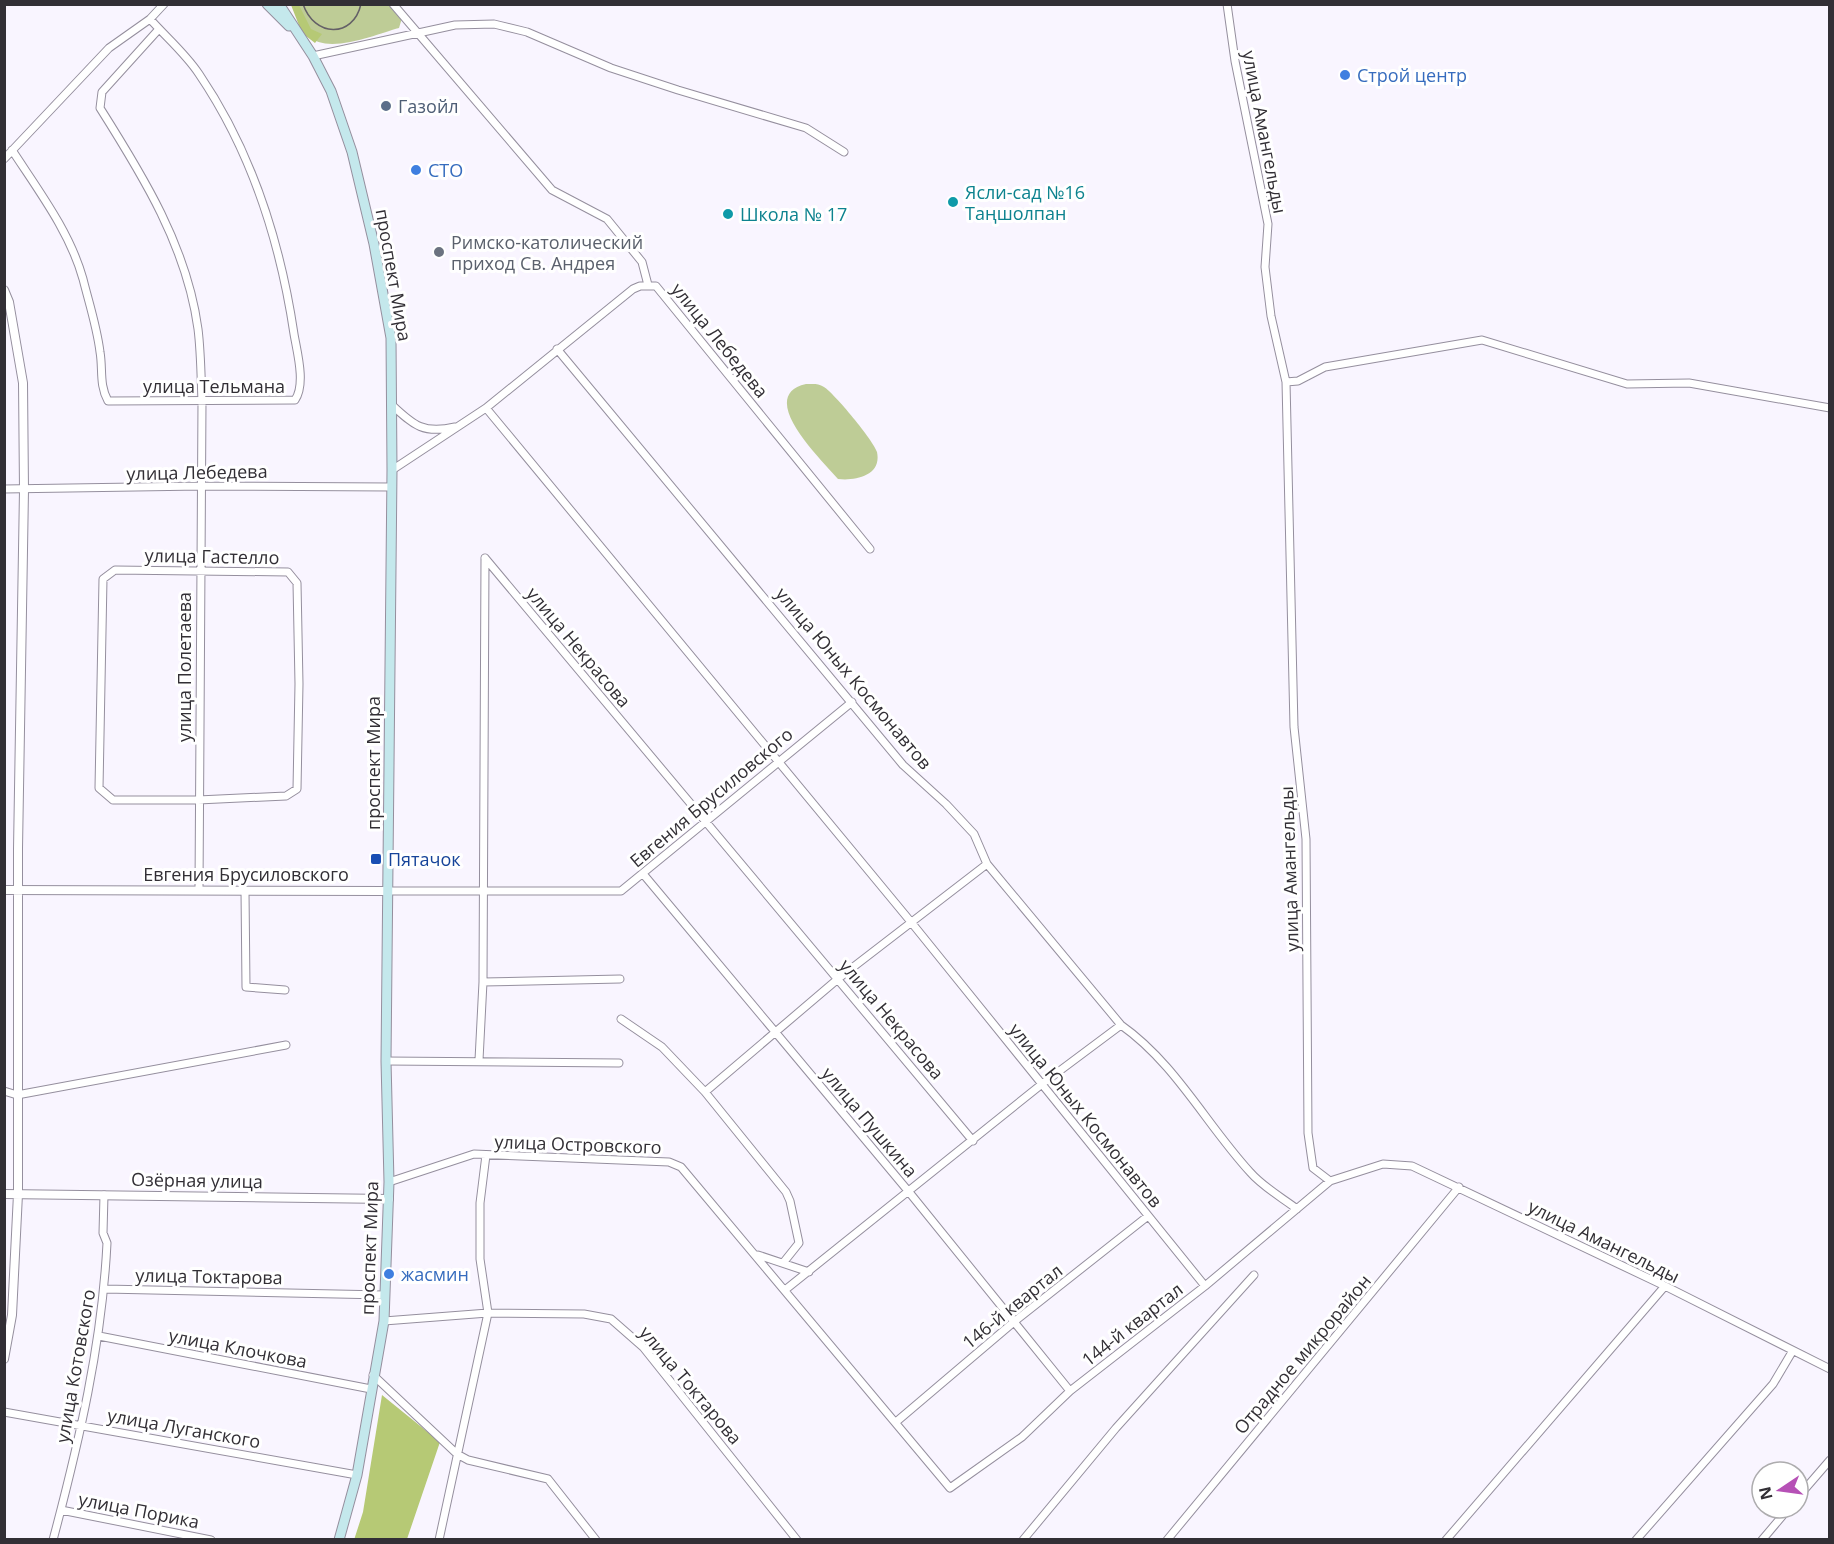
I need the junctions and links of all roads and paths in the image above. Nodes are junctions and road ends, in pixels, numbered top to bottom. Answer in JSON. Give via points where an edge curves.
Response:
{"nodes":[{"id":1,"x":164,"y":4,"type":"edge"},
{"id":2,"x":267,"y":4,"type":"edge"},
{"id":3,"x":279,"y":4,"type":"edge"},
{"id":4,"x":393,"y":4,"type":"edge"},
{"id":5,"x":1227,"y":4,"type":"edge"},
{"id":6,"x":150,"y":19,"type":"junction"},
{"id":7,"x":159,"y":29,"type":"junction"},
{"id":8,"x":416,"y":33,"type":"junction"},
{"id":9,"x":297,"y":34,"type":"junction"},
{"id":10,"x":313,"y":56,"type":"junction"},
{"id":11,"x":12,"y":150,"type":"junction"},
{"id":12,"x":844,"y":152,"type":"dead end"},
{"id":13,"x":4,"y":159,"type":"edge"},
{"id":14,"x":648,"y":285,"type":"junction"},
{"id":15,"x":4,"y":290,"type":"edge"},
{"id":16,"x":557,"y":349,"type":"junction"},
{"id":17,"x":1286,"y":382,"type":"junction"},
{"id":18,"x":202,"y":402,"type":"junction"},
{"id":19,"x":392,"y":405,"type":"junction"},
{"id":20,"x":486,"y":408,"type":"junction"},
{"id":21,"x":1830,"y":408,"type":"edge"},
{"id":22,"x":457,"y":426,"type":"junction"},
{"id":23,"x":392,"y":470,"type":"junction"},
{"id":24,"x":201,"y":486,"type":"junction"},
{"id":25,"x":391,"y":487,"type":"junction"},
{"id":26,"x":4,"y":489,"type":"edge"},
{"id":27,"x":24,"y":490,"type":"junction"},
{"id":28,"x":870,"y":549,"type":"dead end"},
{"id":29,"x":200,"y":571,"type":"junction"},
{"id":30,"x":852,"y":702,"type":"junction"},
{"id":31,"x":778,"y":762,"type":"junction"},
{"id":32,"x":198,"y":800,"type":"junction"},
{"id":33,"x":707,"y":821,"type":"junction"},
{"id":34,"x":987,"y":864,"type":"junction"},
{"id":35,"x":644,"y":875,"type":"junction"},
{"id":36,"x":4,"y":890,"type":"edge"},
{"id":37,"x":18,"y":890,"type":"junction"},
{"id":38,"x":199,"y":890,"type":"junction"},
{"id":39,"x":245,"y":891,"type":"junction"},
{"id":40,"x":389,"y":891,"type":"junction"},
{"id":41,"x":482,"y":891,"type":"junction"},
{"id":42,"x":911,"y":922,"type":"junction"},
{"id":43,"x":839,"y":978,"type":"junction"},
{"id":44,"x":620,"y":979,"type":"dead end"},
{"id":45,"x":483,"y":982,"type":"junction"},
{"id":46,"x":285,"y":990,"type":"dead end"},
{"id":47,"x":621,"y":1019,"type":"dead end"},
{"id":48,"x":1120,"y":1025,"type":"junction"},
{"id":49,"x":776,"y":1033,"type":"junction"},
{"id":50,"x":286,"y":1045,"type":"dead end"},
{"id":51,"x":479,"y":1060,"type":"junction"},
{"id":52,"x":386,"y":1061,"type":"junction"},
{"id":53,"x":619,"y":1063,"type":"dead end"},
{"id":54,"x":1042,"y":1084,"type":"junction"},
{"id":55,"x":4,"y":1092,"type":"edge"},
{"id":56,"x":705,"y":1092,"type":"junction"},
{"id":57,"x":17,"y":1095,"type":"junction"},
{"id":58,"x":973,"y":1141,"type":"junction"},
{"id":59,"x":486,"y":1155,"type":"junction"},
{"id":60,"x":1330,"y":1181,"type":"junction"},
{"id":61,"x":389,"y":1182,"type":"junction"},
{"id":62,"x":1460,"y":1187,"type":"junction"},
{"id":63,"x":909,"y":1192,"type":"junction"},
{"id":64,"x":4,"y":1194,"type":"edge"},
{"id":65,"x":18,"y":1194,"type":"junction"},
{"id":66,"x":104,"y":1195,"type":"junction"},
{"id":67,"x":389,"y":1199,"type":"junction"},
{"id":68,"x":1297,"y":1209,"type":"junction"},
{"id":69,"x":1148,"y":1216,"type":"junction"},
{"id":70,"x":755,"y":1255,"type":"junction"},
{"id":71,"x":783,"y":1263,"type":"junction"},
{"id":72,"x":810,"y":1272,"type":"junction"},
{"id":73,"x":1254,"y":1275,"type":"dead end"},
{"id":74,"x":1205,"y":1286,"type":"junction"},
{"id":75,"x":1665,"y":1286,"type":"junction"},
{"id":76,"x":105,"y":1289,"type":"junction"},
{"id":77,"x":785,"y":1290,"type":"junction"},
{"id":78,"x":384,"y":1295,"type":"junction"},
{"id":79,"x":488,"y":1313,"type":"junction"},
{"id":80,"x":384,"y":1321,"type":"junction"},
{"id":81,"x":1015,"y":1321,"type":"junction"},
{"id":82,"x":99,"y":1336,"type":"junction"},
{"id":83,"x":1792,"y":1352,"type":"junction"},
{"id":84,"x":4,"y":1359,"type":"edge"},
{"id":85,"x":1830,"y":1369,"type":"edge"},
{"id":86,"x":373,"y":1375,"type":"junction"},
{"id":87,"x":371,"y":1389,"type":"junction"},
{"id":88,"x":1070,"y":1391,"type":"junction"},
{"id":89,"x":4,"y":1412,"type":"edge"},
{"id":90,"x":896,"y":1422,"type":"junction"},
{"id":91,"x":82,"y":1424,"type":"junction"},
{"id":92,"x":457,"y":1454,"type":"junction"},
{"id":93,"x":1830,"y":1460,"type":"edge"},
{"id":94,"x":357,"y":1475,"type":"junction"},
{"id":95,"x":1810,"y":1483,"type":"edge"},
{"id":96,"x":950,"y":1488,"type":"joint"},
{"id":97,"x":61,"y":1510,"type":"junction"},
{"id":98,"x":1779,"y":1520,"type":"edge"},
{"id":99,"x":594,"y":1538,"type":"edge"},
{"id":100,"x":53,"y":1539,"type":"edge"},
{"id":101,"x":211,"y":1539,"type":"edge"},
{"id":102,"x":339,"y":1539,"type":"edge"},
{"id":103,"x":439,"y":1539,"type":"edge"},
{"id":104,"x":797,"y":1539,"type":"edge"},
{"id":105,"x":1023,"y":1539,"type":"edge"},
{"id":106,"x":1167,"y":1539,"type":"edge"},
{"id":107,"x":1446,"y":1539,"type":"edge"},
{"id":108,"x":1636,"y":1539,"type":"edge"},
{"id":109,"x":1762,"y":1539,"type":"edge"}],
"edges":[{"from":1,"to":6,"type":"street"},
{"from":2,"to":9,"type":"main road","name":"проспект Мира"},
{"from":3,"to":9,"type":"main road","name":"проспект Мира"},
{"from":4,"to":8,"type":"street"},
{"from":5,"to":17,"type":"street","name":"улица Амангельды","via":[[1268,224],[1265,267]]},
{"from":6,"to":7,"type":"street","name":"улица Тельмана"},
{"from":6,"to":11,"type":"street","via":[[109,48]]},
{"from":7,"to":18,"type":"street","name":"улица Полетаева","via":[[102,92],[100,108],[146,181],[176,244],[198,328]]},
{"from":7,"to":18,"type":"street","name":"улица Тельмана","via":[[198,71],[235,132],[257,180],[290,307],[298,359],[300,393],[295,400]]},
{"from":8,"to":10,"type":"street"},
{"from":8,"to":12,"type":"street","via":[[455,25],[494,24],[527,32],[611,68],[806,128]]},
{"from":8,"to":14,"type":"street","via":[[552,190],[608,219],[642,262]]},
{"from":9,"to":10,"type":"main road","name":"проспект Мира"},
{"from":10,"to":19,"type":"main road","name":"проспект Мира","via":[[331,91],[352,152],[374,244],[390,338]]},
{"from":11,"to":13,"type":"street"},
{"from":11,"to":18,"type":"street","name":"улица Тельмана","via":[[74,254],[92,315],[100,352],[102,391],[108,401]]},
{"from":14,"to":16,"type":"street","name":"улица Лебедева","via":[[633,290]]},
{"from":14,"to":28,"type":"street","name":"улица Лебедева","via":[[656,286]]},
{"from":15,"to":27,"type":"street","via":[[23,383]]},
{"from":16,"to":20,"type":"street","name":"улица Лебедева"},
{"from":16,"to":30,"type":"street","name":"улица Юных Космонавтов"},
{"from":17,"to":21,"type":"street","via":[[1298,381],[1325,367],[1482,340],[1627,384],[1689,383]]},
{"from":17,"to":60,"type":"street","name":"улица Амангельды","via":[[1294,728],[1306,839],[1308,1143],[1313,1168]]},
{"from":18,"to":24,"type":"street","name":"улица Полетаева"},
{"from":19,"to":22,"type":"street","name":"улица Лебедева","via":[[408,420],[432,431]]},
{"from":19,"to":23,"type":"main road","name":"проспект Мира"},
{"from":20,"to":22,"type":"street","name":"улица Лебедева"},
{"from":20,"to":31,"type":"street","name":"улица Юных Космонавтов"},
{"from":22,"to":23,"type":"street","name":"улица Лебедева"},
{"from":23,"to":25,"type":"main road","name":"проспект Мира"},
{"from":24,"to":25,"type":"street","name":"улица Лебедева"},
{"from":24,"to":27,"type":"street","name":"улица Лебедева"},
{"from":24,"to":29,"type":"street","name":"улица Полетаева"},
{"from":25,"to":40,"type":"main road","name":"проспект Мира"},
{"from":26,"to":27,"type":"street","name":"улица Лебедева"},
{"from":27,"to":37,"type":"street"},
{"from":29,"to":32,"type":"street","name":"улица Полетаева"},
{"from":29,"to":32,"type":"street","name":"улица Гастелло","via":[[288,572],[297,583],[299,684],[297,789],[286,796]]},
{"from":29,"to":32,"type":"street","name":"улица Гастелло","via":[[115,570],[103,579],[99,788],[113,800]]},
{"from":30,"to":31,"type":"street","name":"Евгения Брусиловского"},
{"from":30,"to":34,"type":"street","name":"улица Юных Космонавтов","via":[[903,765],[974,834]]},
{"from":31,"to":33,"type":"street","name":"Евгения Брусиловского"},
{"from":31,"to":42,"type":"street","name":"улица Юных Космонавтов"},
{"from":32,"to":38,"type":"street","name":"улица Полетаева"},
{"from":33,"to":35,"type":"street","name":"Евгения Брусиловского"},
{"from":33,"to":41,"type":"street","name":"улица Некрасова","via":[[484,558]]},
{"from":33,"to":43,"type":"street","name":"улица Некрасова"},
{"from":34,"to":42,"type":"street"},
{"from":34,"to":48,"type":"street","name":"улица Юных Космонавтов"},
{"from":35,"to":41,"type":"street","name":"Евгения Брусиловского","via":[[621,891]]},
{"from":35,"to":49,"type":"street","name":"улица Пушкина"},
{"from":36,"to":37,"type":"street","name":"Евгения Брусиловского"},
{"from":37,"to":38,"type":"street","name":"Евгения Брусиловского"},
{"from":37,"to":57,"type":"street"},
{"from":38,"to":39,"type":"street","name":"Евгения Брусиловского"},
{"from":39,"to":40,"type":"street","name":"Евгения Брусиловского"},
{"from":39,"to":46,"type":"street","via":[[246,987]]},
{"from":40,"to":41,"type":"street","name":"Евгения Брусиловского"},
{"from":40,"to":52,"type":"main road","name":"проспект Мира"},
{"from":41,"to":45,"type":"street","name":"улица Некрасова"},
{"from":42,"to":43,"type":"street"},
{"from":42,"to":54,"type":"street","name":"улица Юных Космонавтов"},
{"from":43,"to":49,"type":"street"},
{"from":43,"to":58,"type":"street","name":"улица Некрасова"},
{"from":44,"to":45,"type":"street"},
{"from":45,"to":51,"type":"street","name":"улица Некрасова"},
{"from":47,"to":56,"type":"street","via":[[662,1047]]},
{"from":48,"to":54,"type":"street"},
{"from":48,"to":68,"type":"street","name":"улица Юных Космонавтов","via":[[1144,1041],[1172,1072],[1251,1173]]},
{"from":49,"to":56,"type":"street"},
{"from":49,"to":63,"type":"street","name":"улица Пушкина"},
{"from":50,"to":57,"type":"street"},
{"from":51,"to":52,"type":"street"},
{"from":51,"to":53,"type":"street"},
{"from":52,"to":61,"type":"main road","name":"проспект Мира"},
{"from":54,"to":58,"type":"street"},
{"from":54,"to":69,"type":"street","name":"улица Юных Космонавтов"},
{"from":55,"to":57,"type":"street"},
{"from":56,"to":71,"type":"street","via":[[790,1201],[799,1243]]},
{"from":57,"to":65,"type":"street"},
{"from":58,"to":63,"type":"street"},
{"from":59,"to":61,"type":"street","name":"улица Островского","via":[[474,1154]]},
{"from":59,"to":70,"type":"street","name":"улица Островского","via":[[669,1162],[681,1167]]},
{"from":59,"to":79,"type":"street","via":[[480,1203],[480,1259]]},
{"from":60,"to":62,"type":"street","name":"улица Амангельды","via":[[1383,1164],[1396,1164],[1412,1166]]},
{"from":60,"to":68,"type":"street","name":"144-й квартал"},
{"from":61,"to":67,"type":"main road","name":"проспект Мира"},
{"from":62,"to":75,"type":"street","name":"улица Амангельды"},
{"from":62,"to":106,"type":"street","name":"Отрадное микрорайон"},
{"from":63,"to":72,"type":"street"},
{"from":63,"to":81,"type":"street","name":"улица Пушкина"},
{"from":64,"to":65,"type":"street","name":"Озёрная улица"},
{"from":65,"to":66,"type":"street","name":"Озёрная улица"},
{"from":65,"to":84,"type":"street","via":[[12,1315]]},
{"from":66,"to":67,"type":"street","name":"Озёрная улица"},
{"from":66,"to":76,"type":"street","name":"улица Котовского"},
{"from":67,"to":78,"type":"main road","name":"проспект Мира"},
{"from":68,"to":74,"type":"street","name":"144-й квартал"},
{"from":69,"to":74,"type":"street","name":"улица Юных Космонавтов"},
{"from":69,"to":81,"type":"street","name":"146-й квартал"},
{"from":70,"to":71,"type":"street"},
{"from":70,"to":77,"type":"street","name":"улица Островского"},
{"from":71,"to":72,"type":"street"},
{"from":72,"to":77,"type":"street"},
{"from":73,"to":105,"type":"street","via":[[1116,1428]]},
{"from":74,"to":88,"type":"street","name":"144-й квартал"},
{"from":75,"to":83,"type":"street","name":"улица Амангельды"},
{"from":75,"to":107,"type":"street"},
{"from":76,"to":78,"type":"street","name":"улица Токтарова"},
{"from":76,"to":82,"type":"street","name":"улица Котовского"},
{"from":77,"to":90,"type":"street","name":"улица Островского"},
{"from":78,"to":80,"type":"main road","name":"проспект Мира"},
{"from":79,"to":80,"type":"street","name":"улица Токтарова"},
{"from":79,"to":92,"type":"street"},
{"from":79,"to":104,"type":"street","name":"улица Токтарова","via":[[584,1314],[611,1319],[621,1326],[643,1347]]},
{"from":80,"to":86,"type":"main road","name":"проспект Мира"},
{"from":81,"to":88,"type":"street","name":"улица Пушкина"},
{"from":81,"to":90,"type":"street","name":"146-й квартал"},
{"from":82,"to":87,"type":"street","name":"улица Клочкова"},
{"from":82,"to":91,"type":"street","name":"улица Котовского"},
{"from":83,"to":85,"type":"street","name":"улица Амангельды"},
{"from":83,"to":108,"type":"street","via":[[1773,1384]]},
{"from":86,"to":87,"type":"main road","name":"проспект Мира"},
{"from":86,"to":92,"type":"street"},
{"from":87,"to":94,"type":"main road","name":"проспект Мира"},
{"from":88,"to":96,"type":"street","name":"144-й квартал","via":[[1022,1437]]},
{"from":89,"to":91,"type":"street","name":"улица Луганского"},
{"from":90,"to":96,"type":"street","name":"улица Островского"},
{"from":91,"to":94,"type":"street","name":"улица Луганского"},
{"from":91,"to":97,"type":"street","name":"улица Котовского"},
{"from":92,"to":99,"type":"street","via":[[548,1479]]},
{"from":92,"to":103,"type":"street"},
{"from":93,"to":95,"type":"street"},
{"from":94,"to":102,"type":"main road","name":"проспект Мира"},
{"from":97,"to":100,"type":"street","name":"улица Котовского"},
{"from":97,"to":101,"type":"street","name":"улица Порика"},
{"from":98,"to":109,"type":"street"}]}
